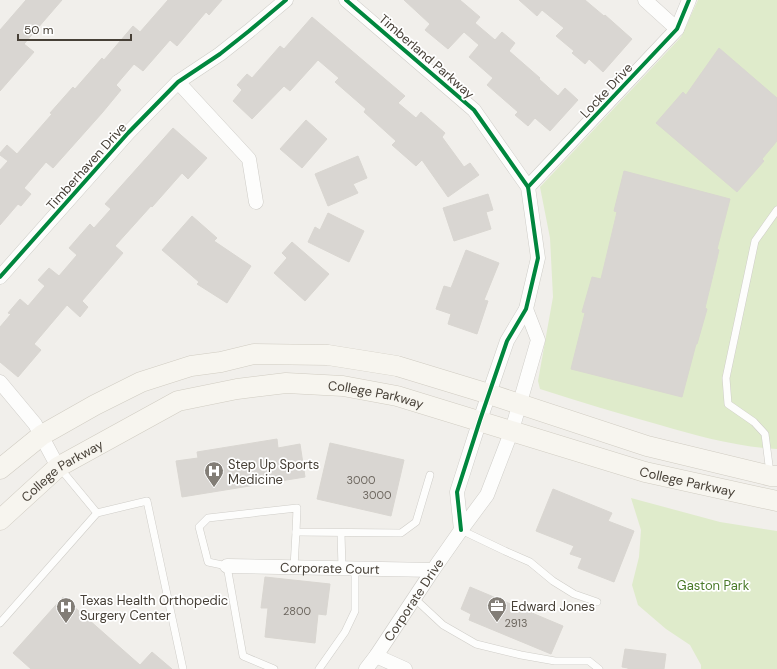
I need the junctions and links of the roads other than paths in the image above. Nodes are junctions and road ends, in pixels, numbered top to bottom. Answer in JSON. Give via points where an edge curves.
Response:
{"nodes":[{"id":1,"x":286,"y":0,"type":"edge"},
{"id":2,"x":346,"y":0,"type":"edge"},
{"id":3,"x":645,"y":0,"type":"edge"},
{"id":4,"x":689,"y":0,"type":"edge"},
{"id":5,"x":677,"y":29,"type":"junction"},
{"id":6,"x":178,"y":82,"type":"junction"},
{"id":7,"x":528,"y":187,"type":"junction"},
{"id":8,"x":256,"y":202,"type":"dead end"},
{"id":9,"x":777,"y":210,"type":"edge"},
{"id":10,"x":0,"y":277,"type":"edge"},
{"id":11,"x":526,"y":309,"type":"junction"},
{"id":12,"x":0,"y":382,"type":"edge"},
{"id":13,"x":489,"y":394,"type":"junction"},
{"id":14,"x":519,"y":404,"type":"junction"},
{"id":15,"x":480,"y":420,"type":"junction"},
{"id":16,"x":512,"y":430,"type":"junction"},
{"id":17,"x":42,"y":435,"type":"junction"},
{"id":18,"x":58,"y":467,"type":"junction"},
{"id":19,"x":0,"y":469,"type":"edge"},
{"id":20,"x":430,"y":475,"type":"dead end"},
{"id":21,"x":774,"y":476,"type":"edge"},
{"id":22,"x":773,"y":500,"type":"edge"},
{"id":23,"x":97,"y":513,"type":"junction"},
{"id":24,"x":0,"y":520,"type":"edge"},
{"id":25,"x":461,"y":530,"type":"junction"},
{"id":26,"x":296,"y":532,"type":"junction"},
{"id":27,"x":341,"y":532,"type":"junction"},
{"id":28,"x":227,"y":566,"type":"junction"},
{"id":29,"x":294,"y":567,"type":"junction"},
{"id":30,"x":348,"y":568,"type":"junction"},
{"id":31,"x":433,"y":570,"type":"junction"},
{"id":32,"x":414,"y":598,"type":"junction"},
{"id":33,"x":597,"y":602,"type":"dead end"},
{"id":34,"x":0,"y":623,"type":"edge"},
{"id":35,"x":376,"y":656,"type":"junction"},
{"id":36,"x":183,"y":669,"type":"edge"},
{"id":37,"x":274,"y":669,"type":"edge"},
{"id":38,"x":319,"y":669,"type":"edge"},
{"id":39,"x":366,"y":669,"type":"edge"},
{"id":40,"x":405,"y":669,"type":"edge"},
{"id":41,"x":599,"y":669,"type":"edge"}],
"edges":[{"from":1,"to":6,"type":"street","name":"Timberhaven Drive","via":[[226,49]]},
{"from":2,"to":7,"type":"street","name":"Timberland Parkway","via":[[474,110]]},
{"from":3,"to":5,"type":"street"},
{"from":4,"to":5,"type":"street","name":"Locke Drive"},
{"from":5,"to":7,"type":"street","name":"Locke Drive"},
{"from":6,"to":8,"type":"street","via":[[249,159]]},
{"from":6,"to":10,"type":"street","name":"Timberhaven Drive"},
{"from":7,"to":11,"type":"street","name":"Timberland Parkway","via":[[538,258]]},
{"from":9,"to":21,"type":"lane","via":[[755,241],[726,378],[728,404],[754,422],[765,434],[768,460]]},
{"from":11,"to":13,"type":"street","name":"Timberland Parkway","via":[[507,341]]},
{"from":11,"to":14,"type":"street","via":[[538,340]]},
{"from":12,"to":17,"type":"street"},
{"from":13,"to":14,"type":"main road","name":"College Parkway"},
{"from":13,"to":15,"type":"street","name":"Timberland Parkway"},
{"from":13,"to":17,"type":"main road","name":"College Parkway","via":[[397,366],[328,355],[254,354],[191,366],[141,382],[95,404]]},
{"from":14,"to":16,"type":"street"},
{"from":14,"to":21,"type":"main road","name":"College Parkway","via":[[647,446]]},
{"from":15,"to":16,"type":"main road","name":"College Parkway"},
{"from":15,"to":18,"type":"main road","name":"College Parkway","via":[[397,396],[343,386],[286,383],[237,389],[178,401]]},
{"from":15,"to":25,"type":"street","via":[[457,492]]},
{"from":16,"to":22,"type":"main road","name":"College Parkway","via":[[645,472]]},
{"from":16,"to":25,"type":"street","name":"Corporate Drive","via":[[487,495]]},
{"from":17,"to":18,"type":"street"},
{"from":17,"to":19,"type":"main road","name":"College Parkway"},
{"from":18,"to":23,"type":"lane"},
{"from":18,"to":24,"type":"main road","name":"College Parkway"},
{"from":20,"to":27,"type":"lane","via":[[416,522],[401,533]]},
{"from":21,"to":22,"type":"main road"},
{"from":23,"to":34,"type":"lane"},
{"from":23,"to":36,"type":"lane","via":[[147,501]]},
{"from":25,"to":31,"type":"street","name":"Corporate Drive"},
{"from":25,"to":33,"type":"lane","via":[[530,562],[574,594]]},
{"from":26,"to":27,"type":"lane"},
{"from":26,"to":28,"type":"lane","via":[[297,508],[208,518],[199,527],[208,562]]},
{"from":26,"to":29,"type":"lane"},
{"from":27,"to":30,"type":"lane"},
{"from":28,"to":29,"type":"street","name":"Corporate Court"},
{"from":28,"to":37,"type":"lane","via":[[243,656]]},
{"from":29,"to":30,"type":"street","name":"Corporate Court"},
{"from":30,"to":31,"type":"street","name":"Corporate Court"},
{"from":30,"to":38,"type":"lane","via":[[356,611],[345,632]]},
{"from":31,"to":32,"type":"street","name":"Corporate Drive"},
{"from":32,"to":35,"type":"street","name":"Corporate Drive"},
{"from":32,"to":41,"type":"lane","via":[[443,625],[476,644],[555,661],[589,661]]},
{"from":35,"to":39,"type":"street","name":"Corporate Drive"},
{"from":35,"to":40,"type":"street"}]}
